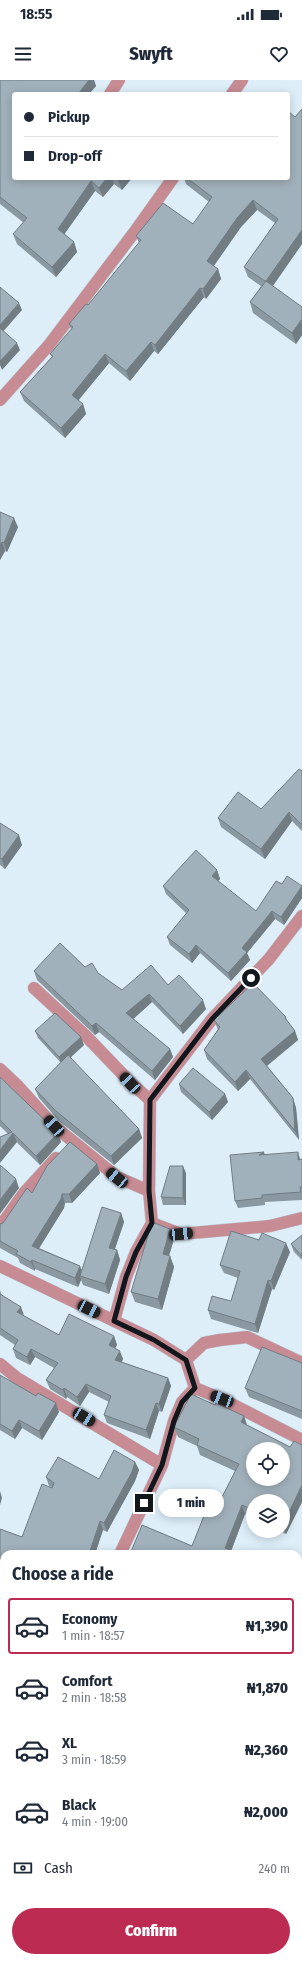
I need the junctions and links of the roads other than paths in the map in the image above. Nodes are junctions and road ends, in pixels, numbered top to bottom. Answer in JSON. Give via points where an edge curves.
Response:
{"nodes":[{"id":1,"x":119,"y":80,"type":"edge"},
{"id":2,"x":242,"y":80,"type":"edge"},
{"id":3,"x":111,"y":92,"type":"edge"},
{"id":4,"x":233,"y":92,"type":"edge"},
{"id":5,"x":172,"y":180,"type":"edge"},
{"id":6,"x":1,"y":398,"type":"edge"},
{"id":7,"x":301,"y":920,"type":"edge"},
{"id":8,"x":34,"y":988,"type":"dead end"},
{"id":9,"x":0,"y":1069,"type":"edge"},
{"id":10,"x":150,"y":1100,"type":"junction"},
{"id":11,"x":73,"y":1140,"type":"junction"},
{"id":12,"x":149,"y":1191,"type":"junction"},
{"id":13,"x":302,"y":1218,"type":"edge"},
{"id":14,"x":152,"y":1223,"type":"junction"},
{"id":15,"x":0,"y":1226,"type":"edge"},
{"id":16,"x":0,"y":1266,"type":"edge"},
{"id":17,"x":114,"y":1321,"type":"junction"},
{"id":18,"x":186,"y":1360,"type":"junction"},
{"id":19,"x":302,"y":1363,"type":"edge"},
{"id":20,"x":0,"y":1364,"type":"edge"},
{"id":21,"x":195,"y":1388,"type":"junction"},
{"id":22,"x":302,"y":1440,"type":"edge"},
{"id":23,"x":162,"y":1465,"type":"junction"},
{"id":24,"x":122,"y":1550,"type":"edge"}],
"edges":[{"from":1,"to":3,"type":"street"},
{"from":2,"to":4,"type":"street"},
{"from":5,"to":6,"type":"street","via":[[49,345]]},
{"from":7,"to":10,"type":"street","via":[[269,959],[212,1019]]},
{"from":8,"to":10,"type":"street"},
{"from":9,"to":11,"type":"street","via":[[54,1126]]},
{"from":10,"to":12,"type":"street"},
{"from":11,"to":12,"type":"street","via":[[117,1178]]},
{"from":11,"to":15,"type":"street","via":[[24,1193]]},
{"from":12,"to":14,"type":"street"},
{"from":13,"to":14,"type":"street","via":[[270,1226],[181,1234]]},
{"from":14,"to":17,"type":"street","via":[[126,1277]]},
{"from":16,"to":17,"type":"street"},
{"from":17,"to":18,"type":"street","via":[[154,1340]]},
{"from":18,"to":19,"type":"street","via":[[204,1343],[247,1337]]},
{"from":18,"to":21,"type":"street"},
{"from":20,"to":23,"type":"street","via":[[17,1378]]},
{"from":21,"to":22,"type":"street"},
{"from":21,"to":23,"type":"street","via":[[182,1402]]},
{"from":23,"to":24,"type":"street"}]}
